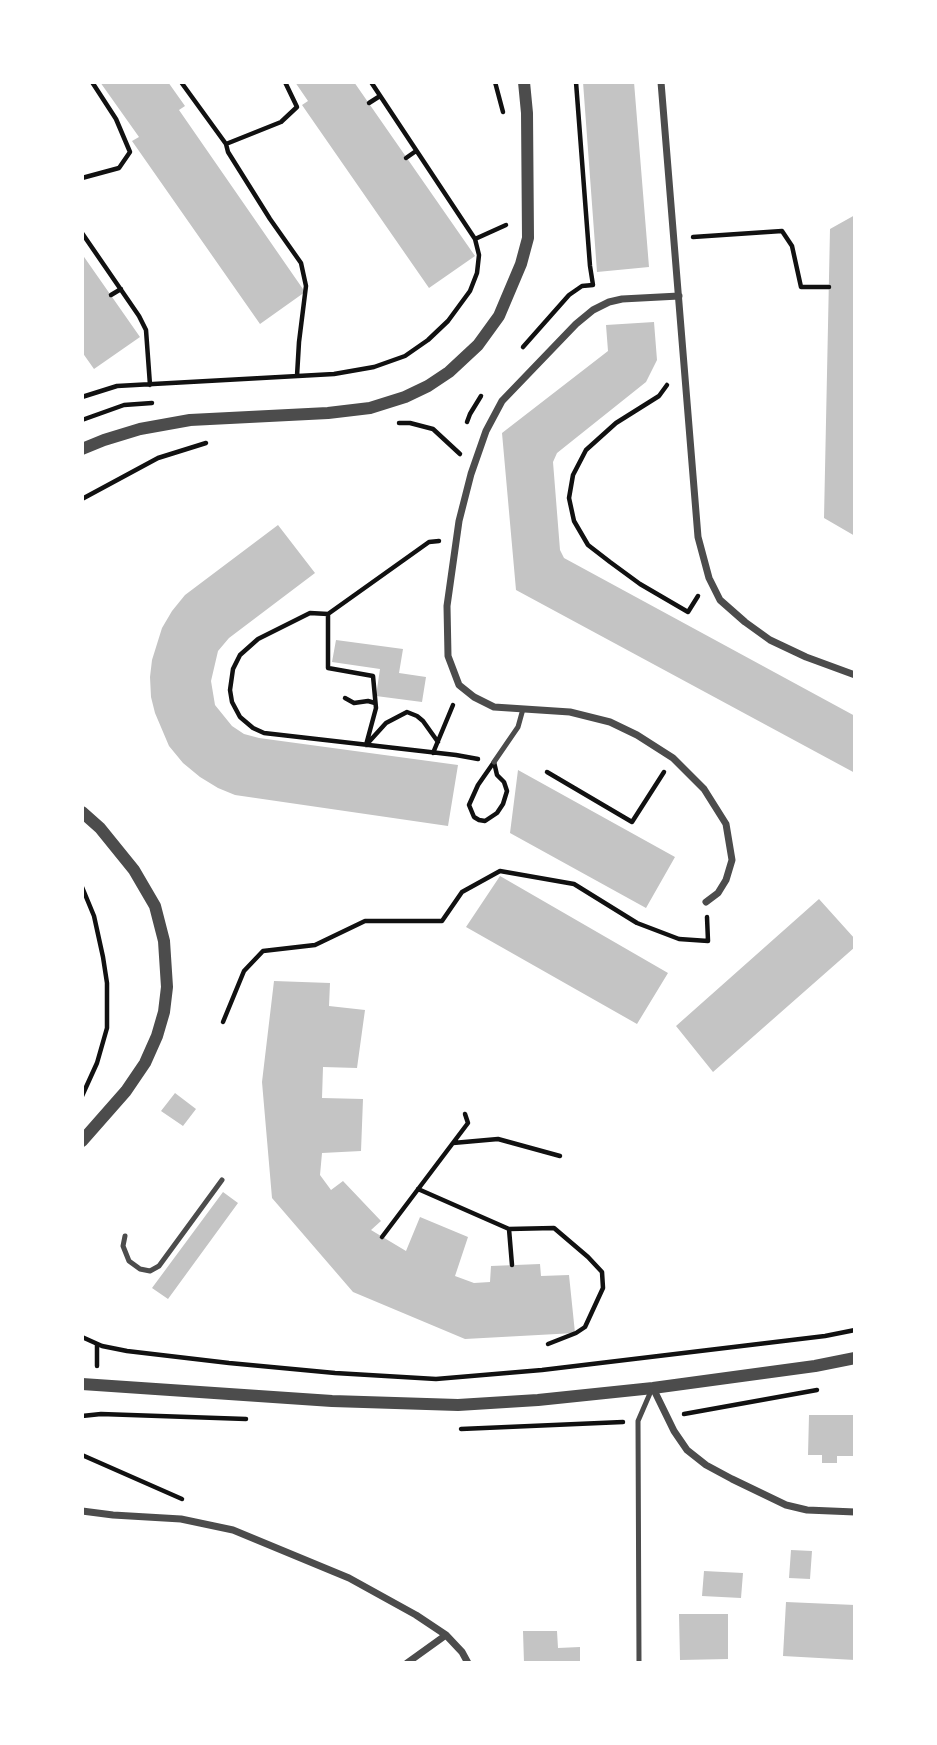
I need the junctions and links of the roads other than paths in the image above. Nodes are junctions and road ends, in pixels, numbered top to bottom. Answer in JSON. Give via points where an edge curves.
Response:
{"nodes":[{"id":1,"x":524,"y":82,"type":"edge"},
{"id":2,"x":661,"y":82,"type":"edge"},
{"id":3,"x":679,"y":296,"type":"junction"},
{"id":4,"x":82,"y":449,"type":"edge"},
{"id":5,"x":855,"y":675,"type":"edge"},
{"id":6,"x":523,"y":709,"type":"junction"},
{"id":7,"x":494,"y":762,"type":"road end"},
{"id":8,"x":82,"y":812,"type":"edge"},
{"id":9,"x":706,"y":902,"type":"road end"},
{"id":10,"x":82,"y":1141,"type":"edge"},
{"id":11,"x":222,"y":1180,"type":"dead end"},
{"id":12,"x":125,"y":1236,"type":"dead end"},
{"id":13,"x":855,"y":1358,"type":"edge"},
{"id":14,"x":82,"y":1384,"type":"edge"},
{"id":15,"x":653,"y":1388,"type":"junction"},
{"id":16,"x":82,"y":1511,"type":"edge"},
{"id":17,"x":855,"y":1512,"type":"edge"},
{"id":18,"x":446,"y":1635,"type":"junction"},
{"id":19,"x":407,"y":1663,"type":"edge"},
{"id":20,"x":468,"y":1663,"type":"edge"},
{"id":21,"x":639,"y":1663,"type":"edge"}],
"edges":[{"from":1,"to":4,"type":"street","via":[[528,237],[499,316],[478,345],[449,372],[405,397],[370,408],[190,420],[140,429]]},
{"from":2,"to":3,"type":"street"},
{"from":3,"to":5,"type":"street","via":[[698,537],[709,578],[720,600],[770,640]]},
{"from":3,"to":6,"type":"street","via":[[622,299],[593,310],[502,401],[486,432],[459,521],[447,606],[448,656],[459,685],[474,697],[494,706]]},
{"from":6,"to":7,"type":"lane","via":[[518,727]]},
{"from":6,"to":9,"type":"street","via":[[570,712],[610,722],[673,758],[704,789],[726,824],[732,860],[719,893]]},
{"from":8,"to":10,"type":"street","via":[[134,870],[155,906],[167,987],[164,1012],[145,1063],[127,1091]]},
{"from":11,"to":12,"type":"lane","via":[[159,1266],[150,1271],[129,1261],[123,1246]]},
{"from":13,"to":15,"type":"street"},
{"from":14,"to":15,"type":"street","via":[[458,1405]]},
{"from":15,"to":17,"type":"street","via":[[687,1450],[706,1465],[786,1505]]},
{"from":15,"to":21,"type":"lane","via":[[638,1421]]},
{"from":16,"to":18,"type":"street","via":[[181,1518],[233,1530],[349,1578]]},
{"from":18,"to":19,"type":"street"},
{"from":18,"to":20,"type":"street"}]}
